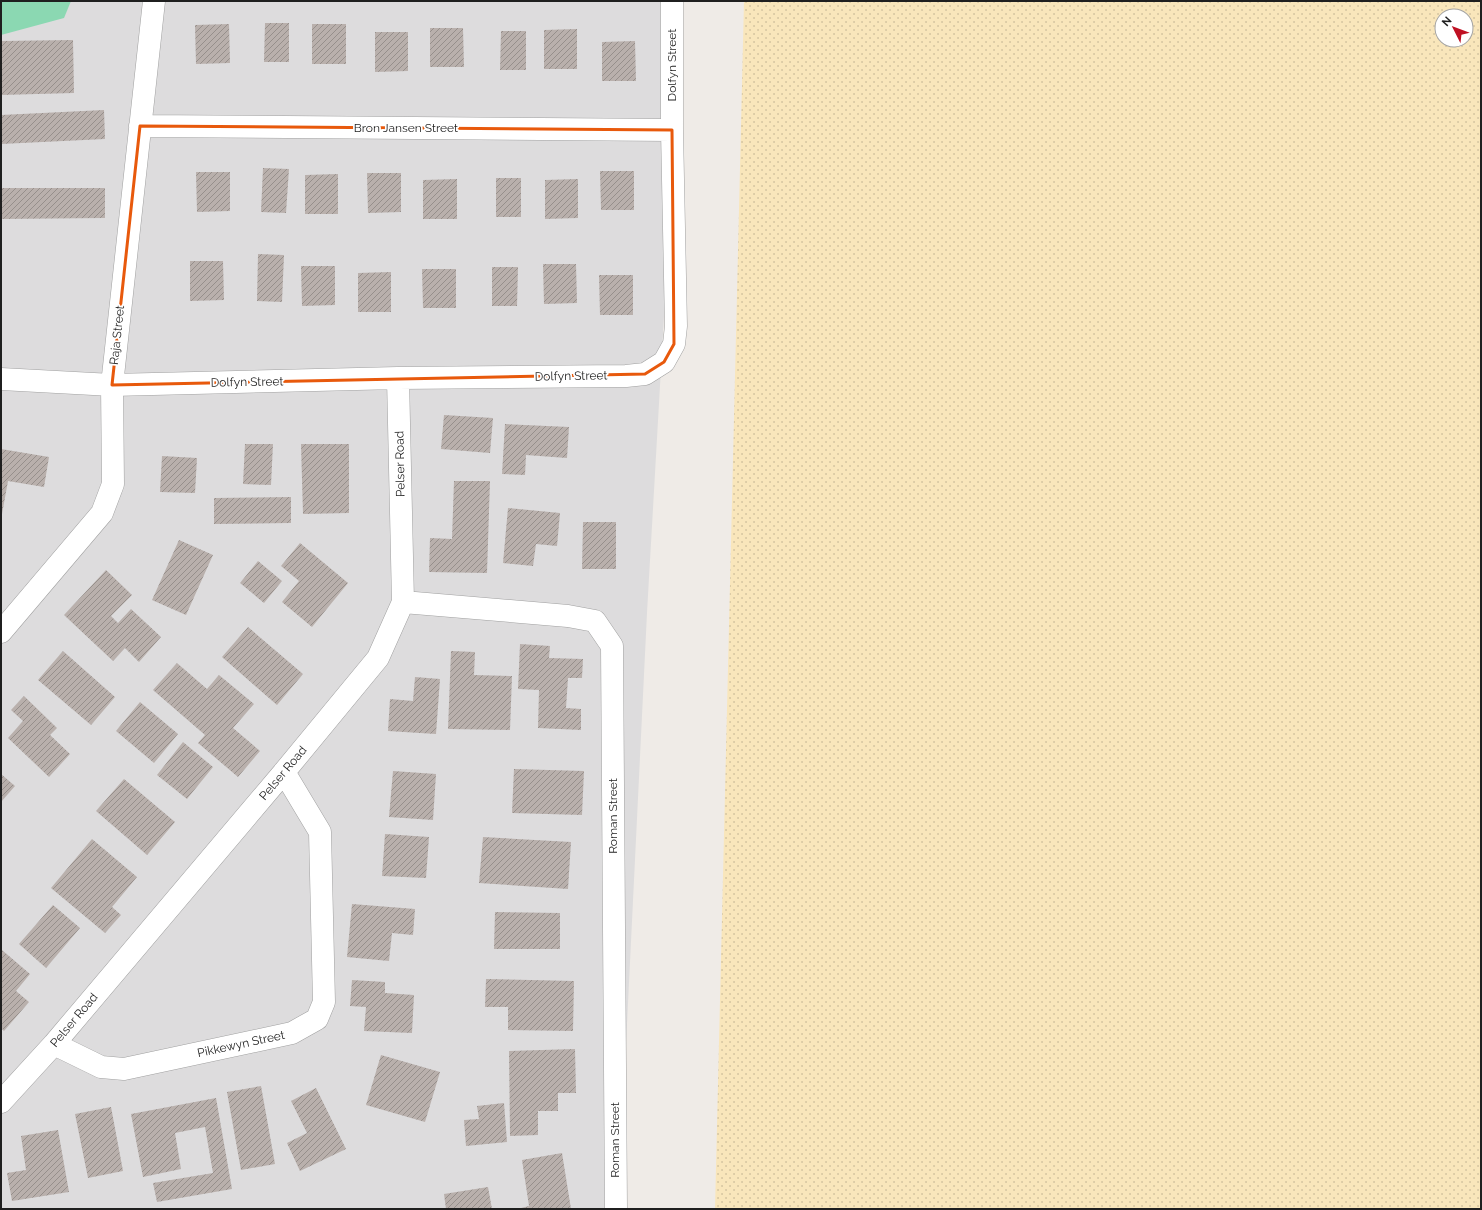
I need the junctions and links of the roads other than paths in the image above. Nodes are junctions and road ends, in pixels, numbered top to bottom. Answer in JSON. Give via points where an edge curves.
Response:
{"nodes":[{"id":1,"x":154,"y":1,"type":"edge"},
{"id":2,"x":672,"y":1,"type":"edge"},
{"id":3,"x":140,"y":126,"type":"junction"},
{"id":4,"x":672,"y":130,"type":"junction"},
{"id":5,"x":398,"y":378,"type":"junction"},
{"id":6,"x":1,"y":379,"type":"edge"},
{"id":7,"x":112,"y":385,"type":"junction"},
{"id":8,"x":402,"y":602,"type":"junction"},
{"id":9,"x":1,"y":632,"type":"edge"},
{"id":10,"x":284,"y":772,"type":"junction"},
{"id":11,"x":54,"y":1044,"type":"junction"},
{"id":12,"x":1,"y":1102,"type":"edge"},
{"id":13,"x":616,"y":1209,"type":"edge"}],
"edges":[{"from":1,"to":3,"type":"street","name":"Raja Street"},
{"from":2,"to":4,"type":"street","name":"Dolfyn Street"},
{"from":3,"to":4,"type":"street","name":"Bron Jansen Street"},
{"from":3,"to":7,"type":"street","name":"Raja Street"},
{"from":4,"to":5,"type":"street","name":"Dolfyn Street","via":[[676,326],[674,344],[664,362],[645,374],[626,376]]},
{"from":5,"to":7,"type":"street","name":"Dolfyn Street"},
{"from":5,"to":8,"type":"street","name":"Pelser Road"},
{"from":6,"to":7,"type":"street","name":"Dolfyn Street"},
{"from":7,"to":9,"type":"street","name":"Raja Street","via":[[113,484],[102,513]]},
{"from":8,"to":10,"type":"street","name":"Pelser Road","via":[[378,658]]},
{"from":8,"to":13,"type":"street","name":"Roman Street","via":[[568,616],[595,621],[612,646]]},
{"from":10,"to":11,"type":"street","name":"Pelser Road"},
{"from":10,"to":11,"type":"street","name":"Pikkewyn Street","via":[[320,832],[324,1002],[317,1019],[292,1033],[124,1069],[101,1067]]},
{"from":11,"to":12,"type":"street","name":"Pelser Road"}]}
